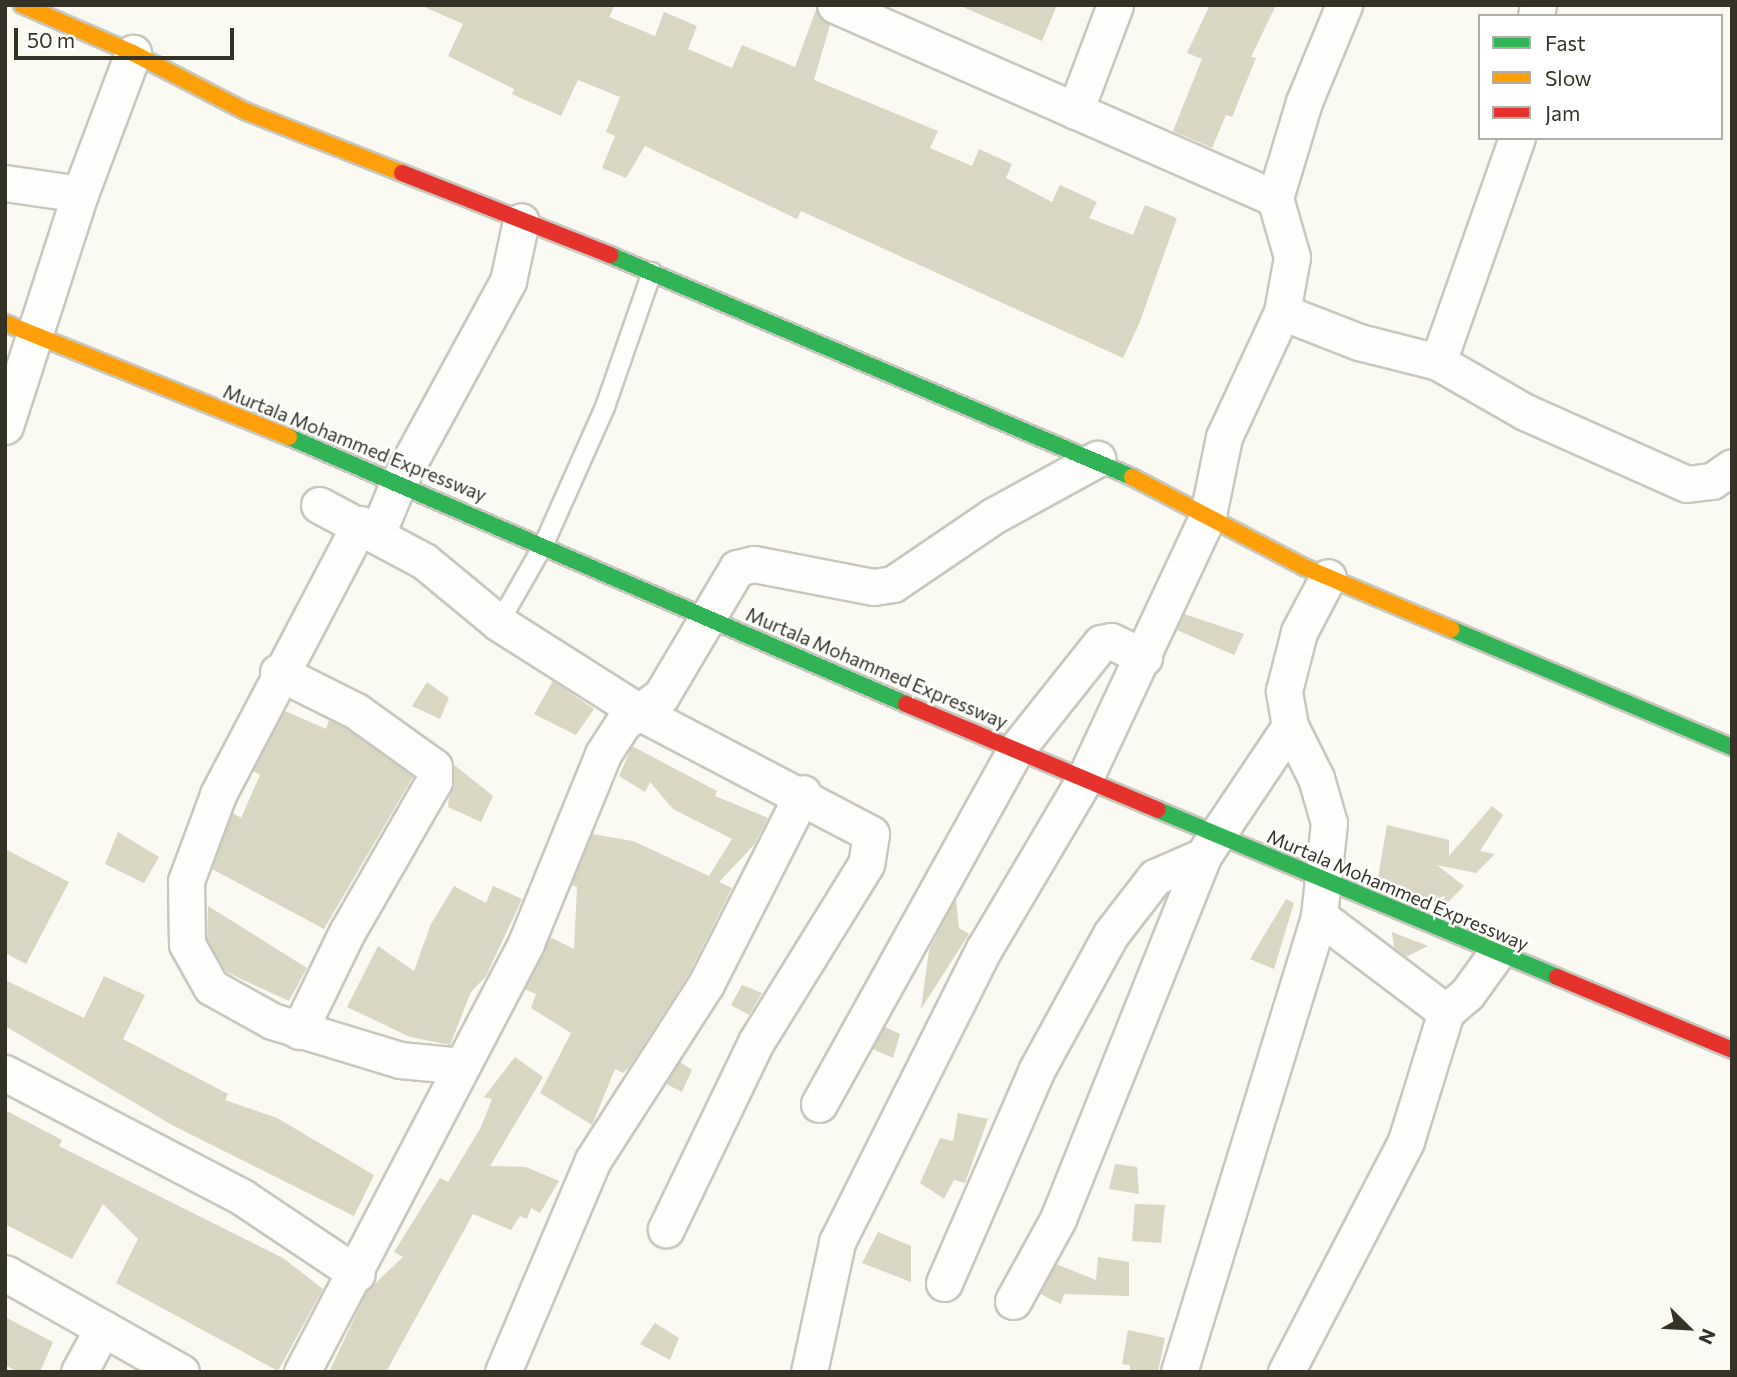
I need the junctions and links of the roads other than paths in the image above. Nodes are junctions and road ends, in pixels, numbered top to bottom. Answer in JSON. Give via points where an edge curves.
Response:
{"nodes":[{"id":1,"x":22,"y":5,"type":"edge"},
{"id":2,"x":835,"y":5,"type":"edge"},
{"id":3,"x":1115,"y":5,"type":"edge"},
{"id":4,"x":1344,"y":5,"type":"edge"},
{"id":5,"x":133,"y":52,"type":"junction"},
{"id":6,"x":1075,"y":111,"type":"junction"},
{"id":7,"x":1516,"y":140,"type":"edge"},
{"id":8,"x":5,"y":183,"type":"edge"},
{"id":9,"x":80,"y":194,"type":"junction"},
{"id":10,"x":1275,"y":198,"type":"junction"},
{"id":11,"x":521,"y":221,"type":"junction"},
{"id":12,"x":652,"y":272,"type":"junction"},
{"id":13,"x":1282,"y":312,"type":"junction"},
{"id":14,"x":5,"y":323,"type":"edge"},
{"id":15,"x":37,"y":336,"type":"junction"},
{"id":16,"x":1438,"y":362,"type":"junction"},
{"id":17,"x":5,"y":426,"type":"edge"},
{"id":18,"x":1097,"y":459,"type":"junction"},
{"id":19,"x":1732,"y":467,"type":"edge"},
{"id":20,"x":399,"y":481,"type":"junction"},
{"id":21,"x":319,"y":505,"type":"dead end"},
{"id":22,"x":1208,"y":515,"type":"junction"},
{"id":23,"x":368,"y":529,"type":"junction"},
{"id":24,"x":544,"y":544,"type":"junction"},
{"id":25,"x":1328,"y":577,"type":"junction"},
{"id":26,"x":708,"y":617,"type":"junction"},
{"id":27,"x":499,"y":623,"type":"junction"},
{"id":28,"x":1144,"y":657,"type":"junction"},
{"id":29,"x":278,"y":672,"type":"junction"},
{"id":30,"x":639,"y":712,"type":"junction"},
{"id":31,"x":1290,"y":726,"type":"junction"},
{"id":32,"x":1732,"y":747,"type":"edge"},
{"id":33,"x":1015,"y":751,"type":"junction"},
{"id":34,"x":1084,"y":780,"type":"junction"},
{"id":35,"x":803,"y":793,"type":"junction"},
{"id":36,"x":1211,"y":847,"type":"junction"},
{"id":37,"x":1323,"y":880,"type":"junction"},
{"id":38,"x":1319,"y":916,"type":"junction"},
{"id":39,"x":1496,"y":954,"type":"junction"},
{"id":40,"x":1446,"y":1012,"type":"junction"},
{"id":41,"x":299,"y":1031,"type":"junction"},
{"id":42,"x":1732,"y":1050,"type":"edge"},
{"id":43,"x":462,"y":1066,"type":"junction"},
{"id":44,"x":5,"y":1073,"type":"edge"},
{"id":45,"x":820,"y":1104,"type":"dead end"},
{"id":46,"x":666,"y":1229,"type":"dead end"},
{"id":47,"x":5,"y":1273,"type":"edge"},
{"id":48,"x":357,"y":1274,"type":"junction"},
{"id":49,"x":944,"y":1283,"type":"dead end"},
{"id":50,"x":1013,"y":1301,"type":"dead end"},
{"id":51,"x":103,"y":1328,"type":"junction"},
{"id":52,"x":79,"y":1372,"type":"edge"},
{"id":53,"x":181,"y":1372,"type":"edge"},
{"id":54,"x":302,"y":1372,"type":"edge"},
{"id":55,"x":503,"y":1372,"type":"edge"},
{"id":56,"x":809,"y":1372,"type":"edge"},
{"id":57,"x":1179,"y":1372,"type":"edge"},
{"id":58,"x":1286,"y":1372,"type":"edge"}],
"edges":[{"from":1,"to":5,"type":"main road"},
{"from":2,"to":6,"type":"street"},
{"from":3,"to":6,"type":"street"},
{"from":4,"to":10,"type":"street","via":[[1304,102]]},
{"from":5,"to":9,"type":"street"},
{"from":5,"to":11,"type":"main road","via":[[247,112]]},
{"from":6,"to":10,"type":"street"},
{"from":7,"to":16,"type":"street"},
{"from":8,"to":9,"type":"street"},
{"from":9,"to":15,"type":"street"},
{"from":10,"to":13,"type":"street","via":[[1292,257]]},
{"from":11,"to":12,"type":"main road"},
{"from":11,"to":20,"type":"street","via":[[508,281]]},
{"from":12,"to":18,"type":"main road"},
{"from":12,"to":24,"type":"lane","via":[[605,407]]},
{"from":13,"to":16,"type":"street","via":[[1359,342]]},
{"from":13,"to":22,"type":"street","via":[[1224,437]]},
{"from":14,"to":15,"type":"main road","name":"Murtala Mohammed Expressway"},
{"from":15,"to":17,"type":"street"},
{"from":15,"to":20,"type":"main road","name":"Murtala Mohammed Expressway"},
{"from":16,"to":19,"type":"street","via":[[1525,412],[1687,484],[1712,481]]},
{"from":18,"to":22,"type":"main road"},
{"from":18,"to":26,"type":"street","via":[[993,516],[893,584],[874,587],[746,565],[737,568]]},
{"from":20,"to":23,"type":"street"},
{"from":20,"to":24,"type":"main road","name":"Murtala Mohammed Expressway"},
{"from":21,"to":23,"type":"street"},
{"from":22,"to":25,"type":"main road"},
{"from":22,"to":28,"type":"street"},
{"from":23,"to":27,"type":"street","via":[[424,561]]},
{"from":23,"to":29,"type":"street"},
{"from":24,"to":26,"type":"main road","name":"Murtala Mohammed Expressway"},
{"from":24,"to":27,"type":"lane"},
{"from":25,"to":31,"type":"street","via":[[1299,632],[1283,691]]},
{"from":25,"to":32,"type":"main road"},
{"from":26,"to":30,"type":"street","via":[[661,696]]},
{"from":26,"to":33,"type":"main road","name":"Murtala Mohammed Expressway"},
{"from":27,"to":30,"type":"street"},
{"from":28,"to":33,"type":"street","via":[[1111,641],[1101,643]]},
{"from":28,"to":34,"type":"street"},
{"from":29,"to":41,"type":"street","via":[[218,795],[186,881],[183,917],[187,944],[211,987]]},
{"from":29,"to":41,"type":"street","via":[[356,711],[435,767],[434,781],[347,932]]},
{"from":30,"to":35,"type":"street"},
{"from":30,"to":43,"type":"street","via":[[623,723],[603,754],[526,943]]},
{"from":31,"to":36,"type":"street"},
{"from":31,"to":37,"type":"street","via":[[1316,778],[1329,823]]},
{"from":33,"to":34,"type":"main road","name":"Murtala Mohammed Expressway"},
{"from":33,"to":45,"type":"street"},
{"from":34,"to":36,"type":"main road","name":"Murtala Mohammed Expressway"},
{"from":34,"to":56,"type":"street","via":[[984,949],[843,1231]]},
{"from":35,"to":46,"type":"street","via":[[871,834],[869,854],[755,1042]]},
{"from":35,"to":55,"type":"street","via":[[706,984],[593,1160]]},
{"from":36,"to":37,"type":"main road","name":"Murtala Mohammed Expressway"},
{"from":36,"to":49,"type":"street","via":[[1155,877],[1111,934],[1036,1071]]},
{"from":36,"to":50,"type":"street","via":[[1058,1219]]},
{"from":37,"to":38,"type":"street"},
{"from":37,"to":39,"type":"main road","name":"Murtala Mohammed Expressway"},
{"from":38,"to":40,"type":"street"},
{"from":38,"to":57,"type":"street"},
{"from":39,"to":40,"type":"street","via":[[1467,994]]},
{"from":39,"to":42,"type":"main road","name":"Murtala Mohammed Expressway"},
{"from":40,"to":58,"type":"street","via":[[1406,1141]]},
{"from":41,"to":43,"type":"street","via":[[400,1060]]},
{"from":43,"to":48,"type":"street"},
{"from":44,"to":48,"type":"street","via":[[242,1197]]},
{"from":47,"to":51,"type":"street"},
{"from":48,"to":54,"type":"street"},
{"from":51,"to":52,"type":"street"},
{"from":51,"to":53,"type":"street"}]}
